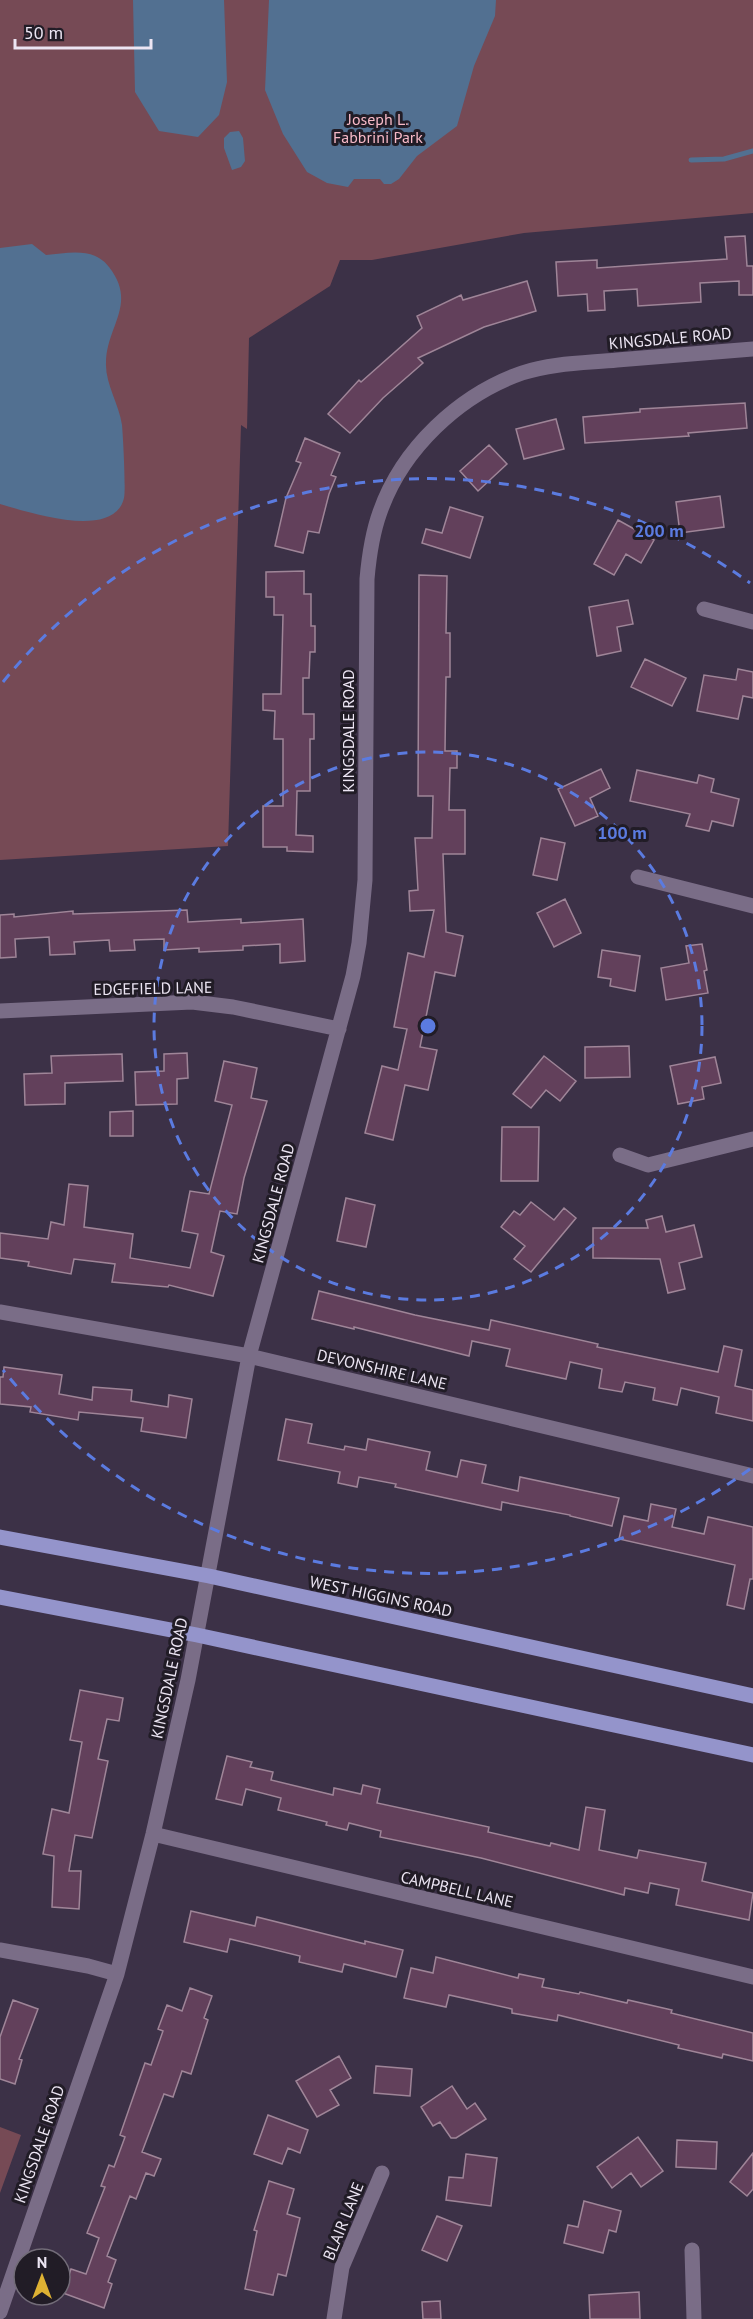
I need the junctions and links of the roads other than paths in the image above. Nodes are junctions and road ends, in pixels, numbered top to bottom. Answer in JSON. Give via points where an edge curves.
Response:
{"nodes":[{"id":1,"x":753,"y":349,"type":"edge"},
{"id":2,"x":704,"y":609,"type":"dead end"},
{"id":3,"x":753,"y":622,"type":"edge"},
{"id":4,"x":638,"y":877,"type":"dead end"},
{"id":5,"x":753,"y":906,"type":"edge"},
{"id":6,"x":0,"y":1011,"type":"edge"},
{"id":7,"x":339,"y":1029,"type":"junction"},
{"id":8,"x":753,"y":1139,"type":"edge"},
{"id":9,"x":620,"y":1155,"type":"dead end"},
{"id":10,"x":0,"y":1312,"type":"edge"},
{"id":11,"x":249,"y":1356,"type":"junction"},
{"id":12,"x":753,"y":1476,"type":"edge"},
{"id":13,"x":0,"y":1537,"type":"edge"},
{"id":14,"x":208,"y":1576,"type":"junction"},
{"id":15,"x":0,"y":1597,"type":"edge"},
{"id":16,"x":197,"y":1635,"type":"junction"},
{"id":17,"x":753,"y":1696,"type":"edge"},
{"id":18,"x":753,"y":1755,"type":"edge"},
{"id":19,"x":153,"y":1834,"type":"junction"},
{"id":20,"x":0,"y":1950,"type":"edge"},
{"id":21,"x":117,"y":1974,"type":"junction"},
{"id":22,"x":753,"y":1977,"type":"edge"},
{"id":23,"x":382,"y":2173,"type":"dead end"},
{"id":24,"x":692,"y":2250,"type":"dead end"},
{"id":25,"x":0,"y":2312,"type":"edge"},
{"id":26,"x":334,"y":2319,"type":"edge"},
{"id":27,"x":694,"y":2319,"type":"edge"}],
"edges":[{"from":1,"to":7,"type":"street","name":"KINGSDALE ROAD","via":[[577,364],[523,373],[474,397],[447,417],[419,444],[400,470],[380,511],[370,550],[365,880],[359,943]]},
{"from":2,"to":3,"type":"street"},
{"from":4,"to":5,"type":"street"},
{"from":6,"to":7,"type":"street","name":"EDGEFIELD LANE","via":[[192,1002]]},
{"from":7,"to":11,"type":"street","name":"KINGSDALE ROAD"},
{"from":8,"to":9,"type":"street","via":[[648,1165]]},
{"from":10,"to":11,"type":"street","name":"DEVONSHIRE LANE"},
{"from":11,"to":12,"type":"street","name":"DEVONSHIRE LANE"},
{"from":11,"to":14,"type":"street","name":"KINGSDALE ROAD"},
{"from":13,"to":14,"type":"main road","name":"WEST HIGGINS ROAD"},
{"from":14,"to":16,"type":"street","name":"KINGSDALE ROAD"},
{"from":14,"to":17,"type":"main road","name":"WEST HIGGINS ROAD"},
{"from":15,"to":16,"type":"main road"},
{"from":16,"to":18,"type":"main road"},
{"from":16,"to":19,"type":"street","name":"KINGSDALE ROAD"},
{"from":19,"to":21,"type":"street","name":"KINGSDALE ROAD"},
{"from":19,"to":22,"type":"street","name":"CAMPBELL LANE"},
{"from":20,"to":21,"type":"street"},
{"from":21,"to":25,"type":"street","name":"KINGSDALE ROAD"},
{"from":23,"to":26,"type":"street","name":"BLAIR LANE","via":[[342,2267]]},
{"from":24,"to":27,"type":"street"}]}
